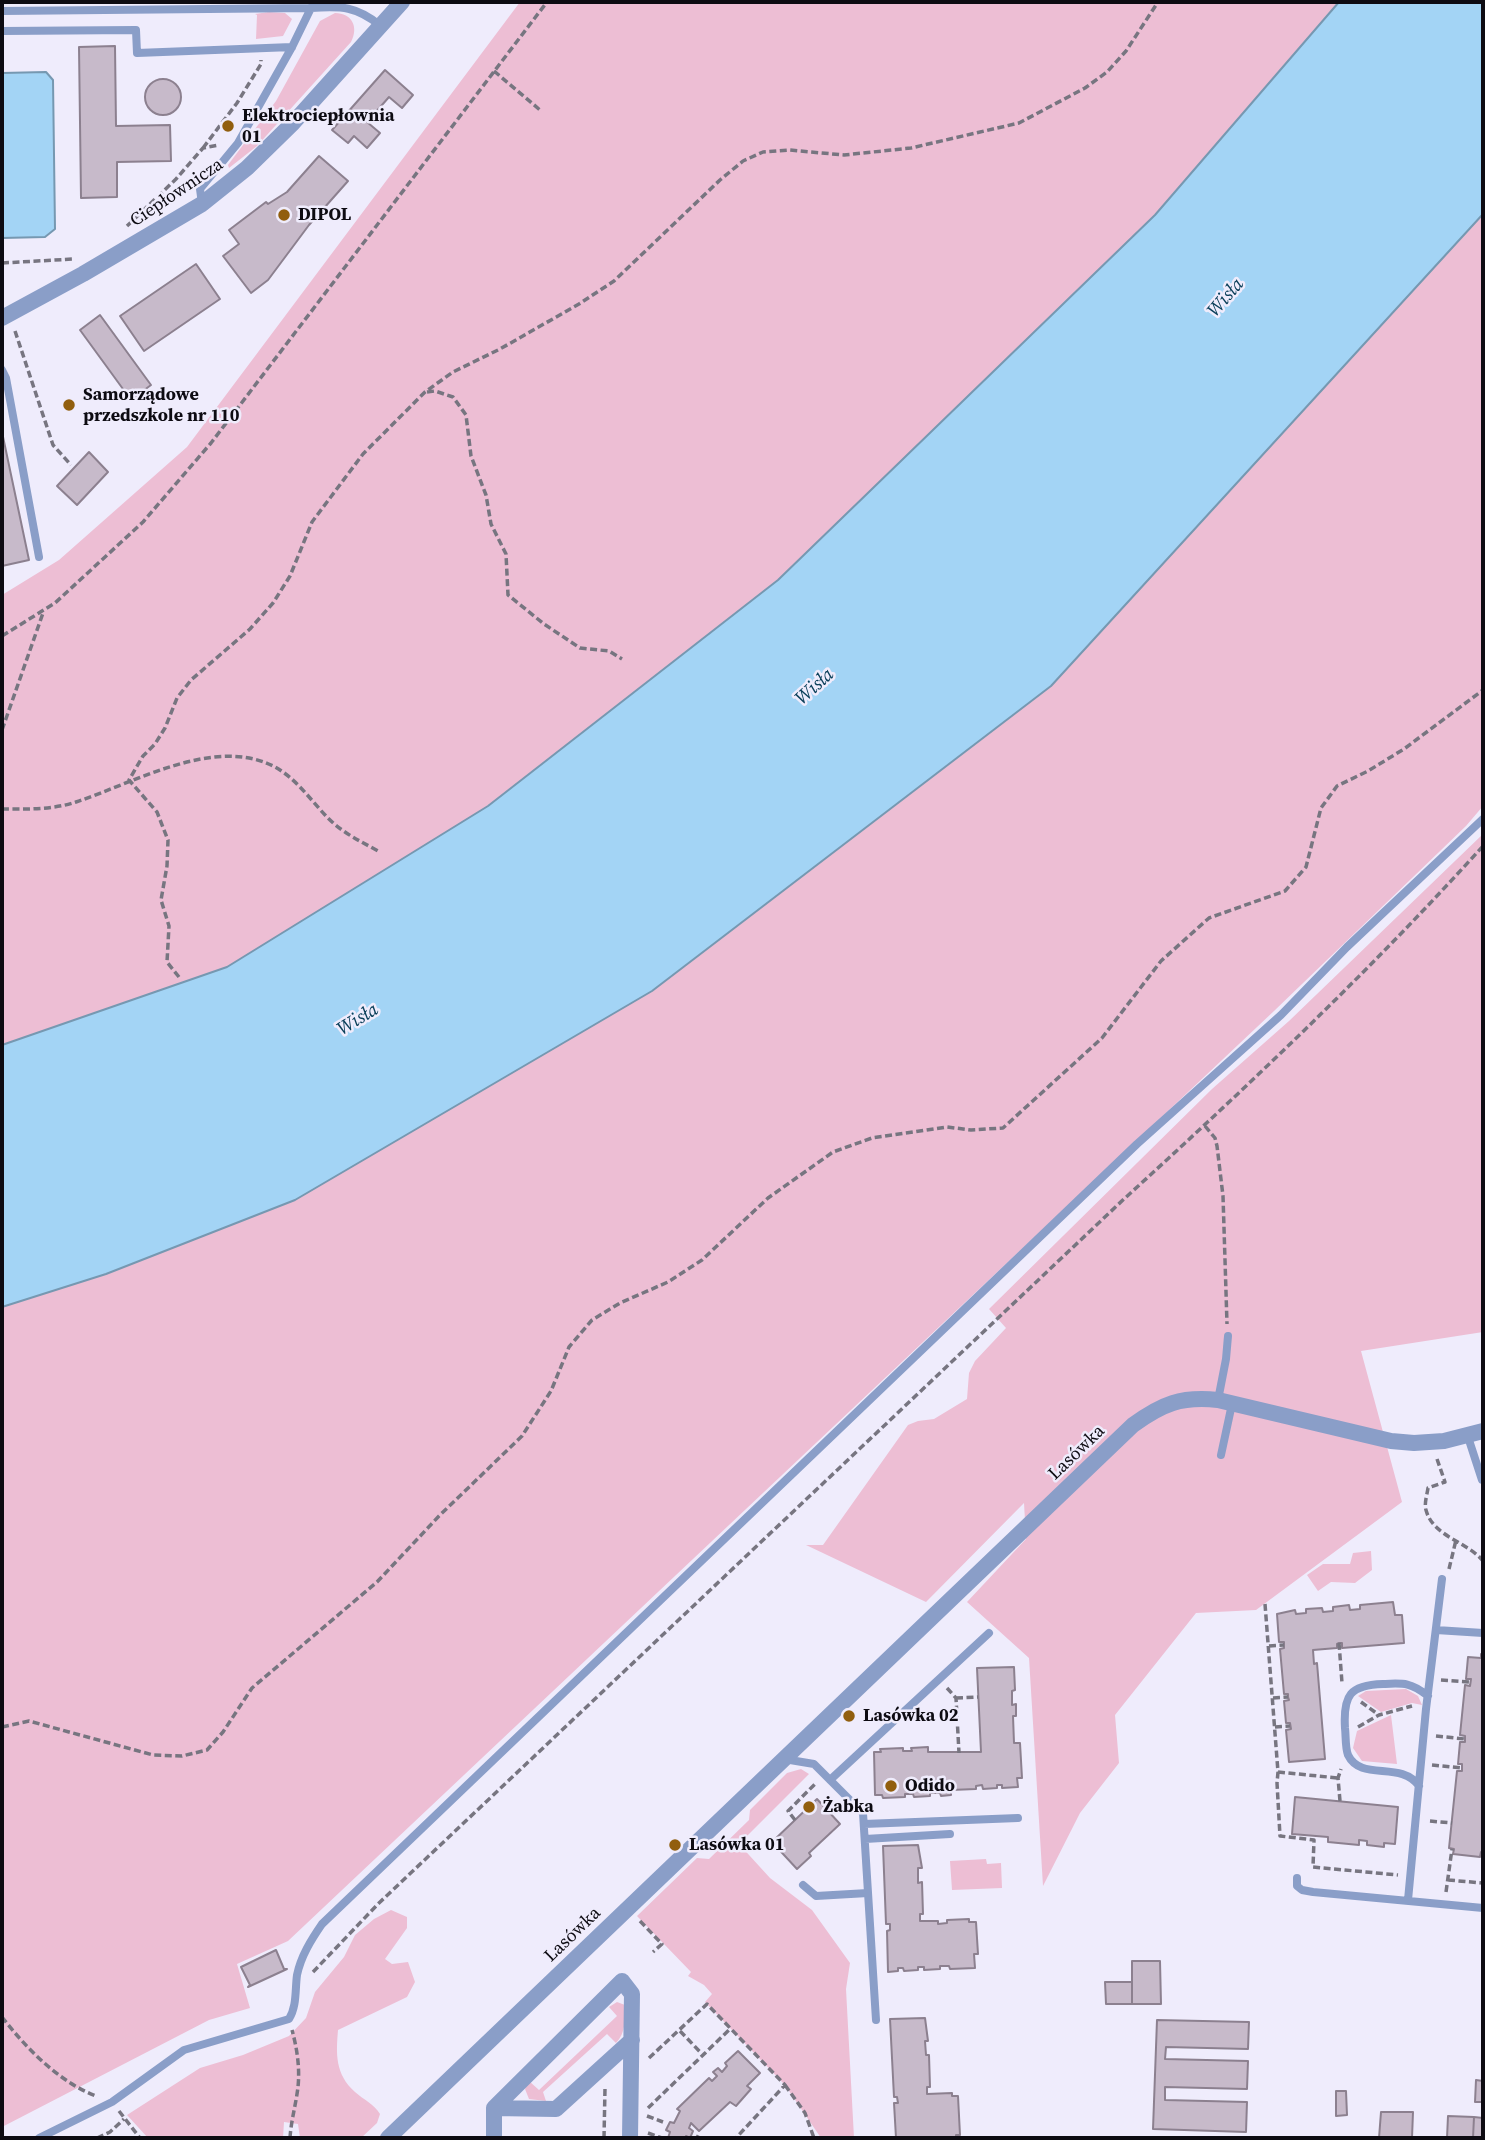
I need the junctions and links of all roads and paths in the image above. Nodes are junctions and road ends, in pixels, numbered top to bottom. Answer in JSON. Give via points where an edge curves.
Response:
{"nodes":[{"id":1,"x":402,"y":2,"type":"edge"},
{"id":2,"x":547,"y":2,"type":"edge"},
{"id":3,"x":1158,"y":2,"type":"edge"},
{"id":4,"x":312,"y":5,"type":"edge"},
{"id":5,"x":42,"y":6,"type":"edge"},
{"id":6,"x":175,"y":6,"type":"edge"},
{"id":7,"x":2,"y":11,"type":"edge"},
{"id":8,"x":381,"y":26,"type":"junction"},
{"id":9,"x":2,"y":31,"type":"edge"},
{"id":10,"x":292,"y":47,"type":"junction"},
{"id":11,"x":257,"y":56,"type":"dead end"},
{"id":12,"x":494,"y":71,"type":"junction"},
{"id":13,"x":540,"y":110,"type":"dead end"},
{"id":14,"x":239,"y":143,"type":"junction"},
{"id":15,"x":203,"y":148,"type":"junction"},
{"id":16,"x":202,"y":204,"type":"junction"},
{"id":17,"x":125,"y":228,"type":"dead end"},
{"id":18,"x":78,"y":258,"type":"dead end"},
{"id":19,"x":2,"y":263,"type":"edge"},
{"id":20,"x":6,"y":317,"type":"edge"},
{"id":21,"x":2,"y":370,"type":"edge"},
{"id":22,"x":425,"y":392,"type":"junction"},
{"id":23,"x":71,"y":465,"type":"dead end"},
{"id":24,"x":39,"y":557,"type":"dead end"},
{"id":25,"x":44,"y":612,"type":"junction"},
{"id":26,"x":2,"y":636,"type":"edge"},
{"id":27,"x":622,"y":659,"type":"dead end"},
{"id":28,"x":1483,"y":690,"type":"edge"},
{"id":29,"x":2,"y":730,"type":"edge"},
{"id":30,"x":129,"y":780,"type":"junction"},
{"id":31,"x":2,"y":809,"type":"edge"},
{"id":32,"x":1483,"y":819,"type":"edge"},
{"id":33,"x":1483,"y":846,"type":"edge"},
{"id":34,"x":378,"y":851,"type":"dead end"},
{"id":35,"x":179,"y":977,"type":"dead end"},
{"id":36,"x":1205,"y":1126,"type":"junction"},
{"id":37,"x":1228,"y":1336,"type":"joint"},
{"id":38,"x":1225,"y":1402,"type":"junction"},
{"id":39,"x":1476,"y":1434,"type":"edge"},
{"id":40,"x":1222,"y":1455,"type":"dead end"},
{"id":41,"x":1437,"y":1459,"type":"dead end"},
{"id":42,"x":1482,"y":1480,"type":"edge"},
{"id":43,"x":1483,"y":1561,"type":"edge"},
{"id":44,"x":1442,"y":1579,"type":"dead end"},
{"id":45,"x":1265,"y":1604,"type":"dead end"},
{"id":46,"x":1436,"y":1630,"type":"junction"},
{"id":47,"x":989,"y":1633,"type":"dead end"},
{"id":48,"x":1483,"y":1633,"type":"edge"},
{"id":49,"x":1284,"y":1645,"type":"dead end"},
{"id":50,"x":1269,"y":1646,"type":"junction"},
{"id":51,"x":939,"y":1679,"type":"junction"},
{"id":52,"x":1435,"y":1679,"type":"dead end"},
{"id":53,"x":1470,"y":1682,"type":"dead end"},
{"id":54,"x":1428,"y":1696,"type":"junction"},
{"id":55,"x":978,"y":1697,"type":"dead end"},
{"id":56,"x":1288,"y":1697,"type":"dead end"},
{"id":57,"x":956,"y":1698,"type":"junction"},
{"id":58,"x":1273,"y":1698,"type":"junction"},
{"id":59,"x":1426,"y":1709,"type":"junction"},
{"id":60,"x":1379,"y":1716,"type":"dead end"},
{"id":61,"x":1290,"y":1726,"type":"dead end"},
{"id":62,"x":2,"y":1727,"type":"edge"},
{"id":63,"x":1275,"y":1727,"type":"junction"},
{"id":64,"x":1430,"y":1735,"type":"dead end"},
{"id":65,"x":1465,"y":1739,"type":"dead end"},
{"id":66,"x":958,"y":1753,"type":"dead end"},
{"id":67,"x":784,"y":1759,"type":"junction"},
{"id":68,"x":1427,"y":1764,"type":"dead end"},
{"id":69,"x":1462,"y":1768,"type":"dead end"},
{"id":70,"x":1278,"y":1772,"type":"junction"},
{"id":71,"x":809,"y":1774,"type":"dead end"},
{"id":72,"x":830,"y":1780,"type":"junction"},
{"id":73,"x":1419,"y":1786,"type":"junction"},
{"id":74,"x":1340,"y":1801,"type":"dead end"},
{"id":75,"x":1017,"y":1818,"type":"dead end"},
{"id":76,"x":795,"y":1820,"type":"dead end"},
{"id":77,"x":1422,"y":1821,"type":"dead end"},
{"id":78,"x":1452,"y":1823,"type":"dead end"},
{"id":79,"x":864,"y":1824,"type":"junction"},
{"id":80,"x":950,"y":1834,"type":"dead end"},
{"id":81,"x":865,"y":1839,"type":"junction"},
{"id":82,"x":1452,"y":1849,"type":"dead end"},
{"id":83,"x":1297,"y":1878,"type":"dead end"},
{"id":84,"x":1448,"y":1880,"type":"junction"},
{"id":85,"x":1483,"y":1883,"type":"edge"},
{"id":86,"x":803,"y":1885,"type":"dead end"},
{"id":87,"x":868,"y":1893,"type":"junction"},
{"id":88,"x":1446,"y":1893,"type":"dead end"},
{"id":89,"x":1405,"y":1900,"type":"junction"},
{"id":90,"x":1483,"y":1908,"type":"edge"},
{"id":91,"x":636,"y":1917,"type":"dead end"},
{"id":92,"x":653,"y":1952,"type":"dead end"},
{"id":93,"x":296,"y":1992,"type":"junction"},
{"id":94,"x":2,"y":2017,"type":"edge"},
{"id":95,"x":289,"y":2019,"type":"junction"},
{"id":96,"x":876,"y":2020,"type":"dead end"},
{"id":97,"x":730,"y":2029,"type":"junction"},
{"id":98,"x":679,"y":2030,"type":"junction"},
{"id":99,"x":632,"y":2040,"type":"junction"},
{"id":100,"x":703,"y":2055,"type":"junction"},
{"id":101,"x":632,"y":2066,"type":"junction"},
{"id":102,"x":605,"y":2081,"type":"dead end"},
{"id":103,"x":785,"y":2085,"type":"junction"},
{"id":104,"x":113,"y":2102,"type":"junction"},
{"id":105,"x":494,"y":2108,"type":"junction"},
{"id":106,"x":124,"y":2119,"type":"junction"},
{"id":107,"x":663,"y":2122,"type":"dead end"},
{"id":108,"x":634,"y":2134,"type":"edge"},
{"id":109,"x":39,"y":2138,"type":"edge"},
{"id":110,"x":97,"y":2138,"type":"edge"},
{"id":111,"x":140,"y":2138,"type":"edge"},
{"id":112,"x":290,"y":2138,"type":"edge"},
{"id":113,"x":388,"y":2138,"type":"edge"},
{"id":114,"x":494,"y":2138,"type":"edge"},
{"id":115,"x":604,"y":2138,"type":"edge"},
{"id":116,"x":662,"y":2138,"type":"edge"},
{"id":117,"x":736,"y":2138,"type":"edge"},
{"id":118,"x":814,"y":2138,"type":"edge"}],
"edges":[{"from":1,"to":8,"type":"street","name":"Ciepłownicza"},
{"from":2,"to":12,"type":"path"},
{"from":3,"to":22,"type":"path","via":[[1107,72],[1019,123],[889,151],[844,155],[789,150],[763,152],[743,162],[614,281]]},
{"from":4,"to":6,"type":"lane"},
{"from":4,"to":8,"type":"lane","via":[[349,8]]},
{"from":4,"to":10,"type":"lane"},
{"from":5,"to":6,"type":"lane"},
{"from":5,"to":7,"type":"lane"},
{"from":8,"to":16,"type":"street","name":"Ciepłownicza","via":[[284,132]]},
{"from":9,"to":10,"type":"lane","via":[[136,30],[137,53]]},
{"from":10,"to":14,"type":"lane"},
{"from":11,"to":15,"type":"path","via":[[261,64]]},
{"from":12,"to":13,"type":"path"},
{"from":12,"to":25,"type":"path","via":[[211,443],[143,522]]},
{"from":14,"to":15,"type":"path"},
{"from":14,"to":16,"type":"lane","via":[[200,189]]},
{"from":15,"to":17,"type":"path"},
{"from":16,"to":20,"type":"street","name":"Ciepłownicza"},
{"from":18,"to":19,"type":"path"},
{"from":20,"to":23,"type":"path","via":[[53,445]]},
{"from":21,"to":24,"type":"lane"},
{"from":22,"to":27,"type":"path","via":[[453,397],[466,415],[471,456],[491,524],[506,554],[508,595],[580,648],[608,651]]},
{"from":22,"to":30,"type":"path","via":[[363,454],[313,522],[273,603],[191,680]]},
{"from":25,"to":26,"type":"path"},
{"from":25,"to":29,"type":"path"},
{"from":28,"to":62,"type":"path","via":[[1405,749],[1337,786],[1321,808],[1306,867],[1285,891],[1209,918],[1161,961],[1102,1038],[1003,1128],[935,1129],[872,1138],[833,1152],[768,1198],[702,1260],[592,1320],[569,1347],[551,1391],[522,1436],[377,1582],[252,1688],[207,1749],[182,1756],[153,1755],[29,1721]]},
{"from":30,"to":31,"type":"path","via":[[74,803]]},
{"from":30,"to":34,"type":"path","via":[[200,761],[246,757],[277,768],[344,833]]},
{"from":30,"to":35,"type":"path","via":[[157,812],[168,840],[161,900],[169,926],[167,962]]},
{"from":32,"to":93,"type":"lane","via":[[1346,947],[1281,1015],[1136,1144],[322,1924],[307,1946]]},
{"from":33,"to":36,"type":"path","via":[[1356,981]]},
{"from":36,"to":37,"type":"path","via":[[1215,1138],[1223,1196]]},
{"from":36,"to":93,"type":"path","via":[[389,1894]]},
{"from":37,"to":38,"type":"lane"},
{"from":38,"to":39,"type":"street","name":"Lasówka","via":[[1391,1441],[1414,1443]]},
{"from":38,"to":40,"type":"lane"},
{"from":38,"to":67,"type":"street","name":"Lasówka","via":[[1198,1398],[1169,1402],[1133,1425]]},
{"from":39,"to":42,"type":"lane"},
{"from":41,"to":43,"type":"path","via":[[1445,1482],[1428,1488],[1425,1510],[1438,1531],[1474,1550]]},
{"from":44,"to":46,"type":"lane"},
{"from":45,"to":50,"type":"path"},
{"from":46,"to":48,"type":"lane"},
{"from":46,"to":54,"type":"lane"},
{"from":47,"to":51,"type":"lane"},
{"from":49,"to":50,"type":"path"},
{"from":50,"to":58,"type":"path"},
{"from":51,"to":57,"type":"path"},
{"from":51,"to":72,"type":"lane"},
{"from":52,"to":53,"type":"path"},
{"from":54,"to":59,"type":"lane"},
{"from":54,"to":73,"type":"lane","via":[[1410,1684],[1364,1685],[1354,1689],[1344,1711],[1347,1752],[1355,1764],[1407,1775]]},
{"from":55,"to":57,"type":"path"},
{"from":56,"to":58,"type":"path"},
{"from":57,"to":66,"type":"path"},
{"from":58,"to":63,"type":"path"},
{"from":59,"to":60,"type":"path","via":[[1411,1705]]},
{"from":59,"to":73,"type":"lane"},
{"from":61,"to":63,"type":"path"},
{"from":63,"to":70,"type":"path"},
{"from":64,"to":65,"type":"path"},
{"from":67,"to":72,"type":"lane","via":[[814,1764]]},
{"from":67,"to":113,"type":"street","name":"Lasówka"},
{"from":68,"to":69,"type":"path"},
{"from":70,"to":74,"type":"path","via":[[1338,1778]]},
{"from":70,"to":89,"type":"path","via":[[1280,1836],[1314,1840],[1313,1867],[1404,1876]]},
{"from":71,"to":76,"type":"path","via":[[817,1782],[788,1811]]},
{"from":72,"to":79,"type":"lane","via":[[863,1813]]},
{"from":73,"to":89,"type":"lane"},
{"from":75,"to":79,"type":"lane"},
{"from":77,"to":78,"type":"path"},
{"from":79,"to":81,"type":"lane"},
{"from":80,"to":81,"type":"lane"},
{"from":81,"to":87,"type":"lane"},
{"from":82,"to":84,"type":"path"},
{"from":83,"to":89,"type":"lane","via":[[1302,1890]]},
{"from":84,"to":85,"type":"path"},
{"from":84,"to":88,"type":"path"},
{"from":86,"to":87,"type":"lane","via":[[816,1896]]},
{"from":87,"to":96,"type":"lane"},
{"from":89,"to":90,"type":"lane"},
{"from":91,"to":92,"type":"path","via":[[662,1944]]},
{"from":93,"to":95,"type":"lane"},
{"from":94,"to":104,"type":"path","via":[[51,2068],[89,2094]]},
{"from":95,"to":104,"type":"lane","via":[[184,2050]]},
{"from":95,"to":112,"type":"path","via":[[297,2048],[298,2086]]},
{"from":97,"to":98,"type":"path","via":[[707,2004]]},
{"from":97,"to":100,"type":"path"},
{"from":97,"to":103,"type":"path"},
{"from":98,"to":100,"type":"path"},
{"from":98,"to":101,"type":"path","via":[[639,2066]]},
{"from":99,"to":101,"type":"street"},
{"from":99,"to":105,"type":"street","via":[[556,2109]]},
{"from":99,"to":105,"type":"street","via":[[632,1994],[622,1981]]},
{"from":100,"to":107,"type":"path","via":[[642,2114]]},
{"from":101,"to":108,"type":"street"},
{"from":102,"to":115,"type":"path"},
{"from":103,"to":117,"type":"path"},
{"from":103,"to":118,"type":"path","via":[[805,2113]]},
{"from":104,"to":106,"type":"path"},
{"from":104,"to":109,"type":"lane"},
{"from":105,"to":114,"type":"street"},
{"from":106,"to":110,"type":"path"},
{"from":106,"to":111,"type":"path"},
{"from":108,"to":116,"type":"path"}]}
